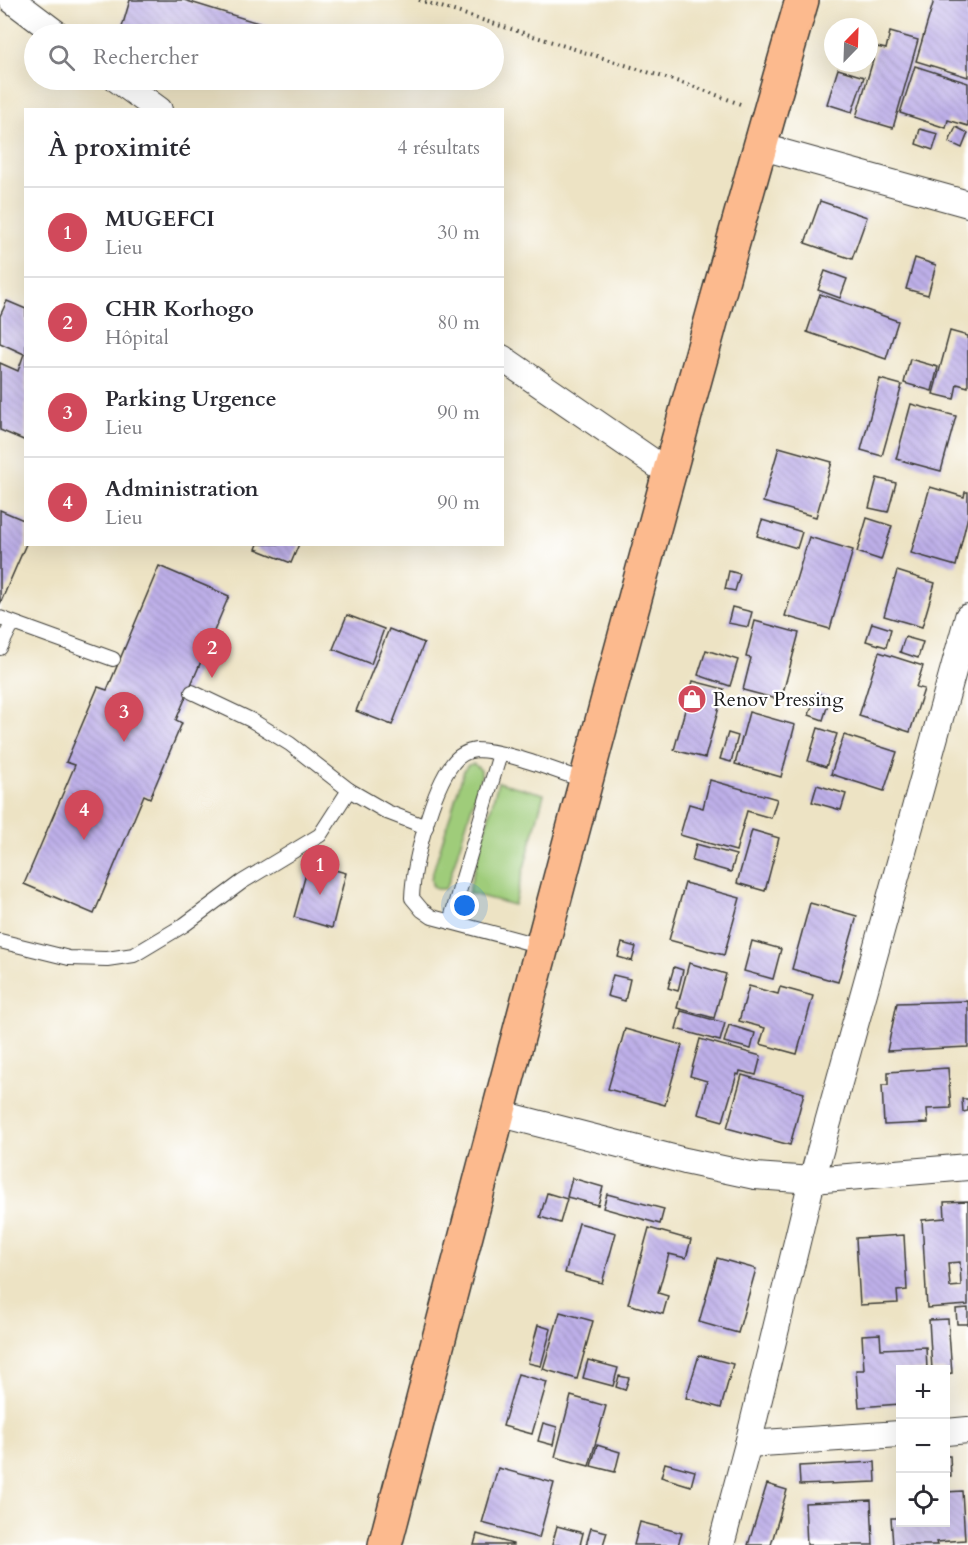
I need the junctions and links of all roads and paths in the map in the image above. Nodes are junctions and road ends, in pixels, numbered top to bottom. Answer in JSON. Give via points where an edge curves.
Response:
{"nodes":[{"id":1,"x":12,"y":0,"type":"edge"},
{"id":2,"x":418,"y":0,"type":"edge"},
{"id":3,"x":802,"y":0,"type":"edge"},
{"id":4,"x":44,"y":24,"type":"edge"},
{"id":5,"x":494,"y":24,"type":"edge"},
{"id":6,"x":504,"y":27,"type":"edge"},
{"id":7,"x":132,"y":90,"type":"edge"},
{"id":8,"x":156,"y":108,"type":"edge"},
{"id":9,"x":763,"y":131,"type":"junction"},
{"id":10,"x":968,"y":204,"type":"edge"},
{"id":11,"x":504,"y":359,"type":"edge"},
{"id":12,"x":669,"y":473,"type":"junction"},
{"id":13,"x":968,"y":617,"type":"edge"},
{"id":14,"x":6,"y":621,"type":"edge"},
{"id":15,"x":0,"y":648,"type":"edge"},
{"id":16,"x":113,"y":658,"type":"dead end"},
{"id":17,"x":192,"y":692,"type":"dead end"},
{"id":18,"x":500,"y":754,"type":"junction"},
{"id":19,"x":586,"y":781,"type":"junction"},
{"id":20,"x":349,"y":790,"type":"junction"},
{"id":21,"x":426,"y":827,"type":"junction"},
{"id":22,"x":450,"y":922,"type":"junction"},
{"id":23,"x":0,"y":941,"type":"edge"},
{"id":24,"x":541,"y":946,"type":"junction"},
{"id":25,"x":498,"y":1113,"type":"junction"},
{"id":26,"x":968,"y":1167,"type":"edge"},
{"id":27,"x":812,"y":1180,"type":"junction"},
{"id":28,"x":968,"y":1430,"type":"edge"},
{"id":29,"x":950,"y":1432,"type":"edge"},
{"id":30,"x":896,"y":1434,"type":"edge"},
{"id":31,"x":748,"y":1444,"type":"junction"},
{"id":32,"x":385,"y":1545,"type":"edge"},
{"id":33,"x":721,"y":1545,"type":"edge"}],
"edges":[{"from":1,"to":4,"type":"street"},
{"from":2,"to":5,"type":"path"},
{"from":3,"to":9,"type":"main road"},
{"from":6,"to":9,"type":"path","via":[[698,88]]},
{"from":7,"to":8,"type":"street"},
{"from":9,"to":10,"type":"street"},
{"from":9,"to":12,"type":"main road"},
{"from":11,"to":12,"type":"street"},
{"from":12,"to":19,"type":"main road"},
{"from":13,"to":27,"type":"street"},
{"from":14,"to":15,"type":"lane"},
{"from":14,"to":16,"type":"lane"},
{"from":17,"to":20,"type":"lane","via":[[290,744]]},
{"from":18,"to":19,"type":"lane"},
{"from":18,"to":21,"type":"lane","via":[[475,750],[452,763]]},
{"from":18,"to":22,"type":"lane"},
{"from":19,"to":24,"type":"main road"},
{"from":20,"to":21,"type":"lane","via":[[387,812]]},
{"from":20,"to":23,"type":"lane","via":[[320,835],[134,955],[69,958]]},
{"from":21,"to":22,"type":"lane","via":[[412,898],[432,917]]},
{"from":22,"to":24,"type":"lane"},
{"from":24,"to":25,"type":"main road"},
{"from":25,"to":27,"type":"street","via":[[755,1176]]},
{"from":25,"to":32,"type":"main road"},
{"from":26,"to":27,"type":"street"},
{"from":27,"to":31,"type":"street"},
{"from":28,"to":29,"type":"street"},
{"from":30,"to":31,"type":"street"},
{"from":31,"to":33,"type":"street"}]}
